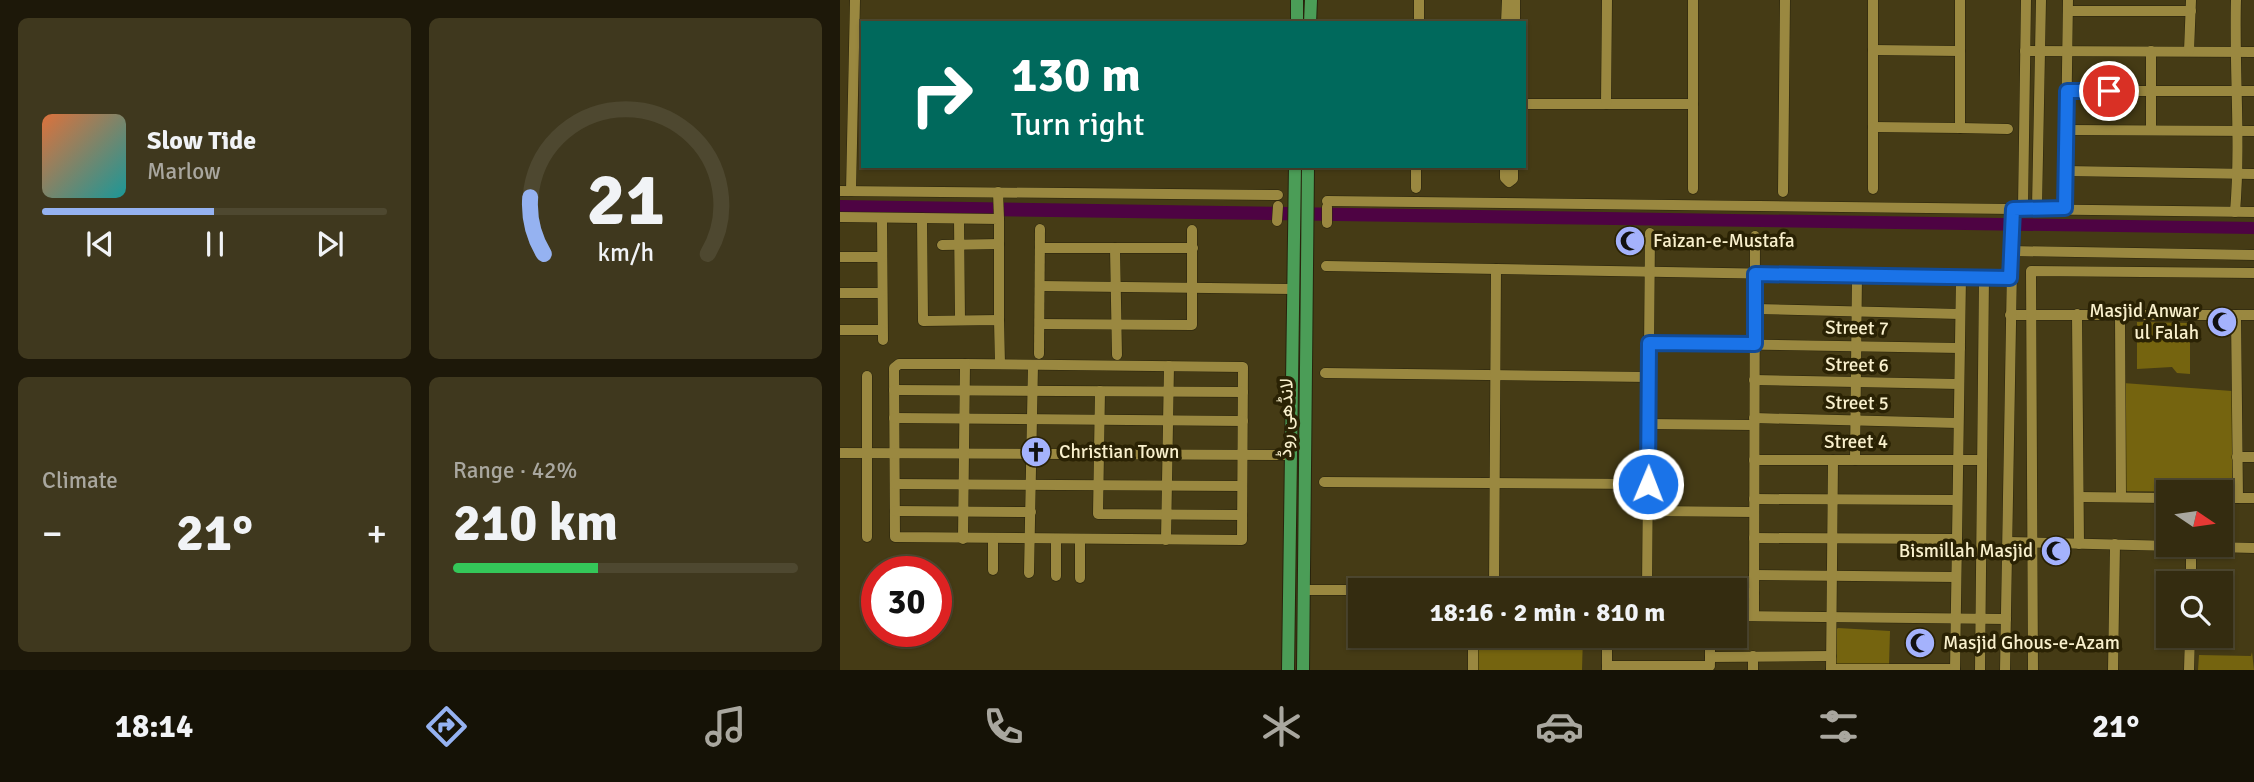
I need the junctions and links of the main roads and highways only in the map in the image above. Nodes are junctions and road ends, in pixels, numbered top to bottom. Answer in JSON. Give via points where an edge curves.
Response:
{"nodes":[{"id":1,"x":1297,"y":0,"type":"edge"},
{"id":2,"x":1311,"y":0,"type":"edge"},
{"id":3,"x":1297,"y":21,"type":"edge"},
{"id":4,"x":1310,"y":21,"type":"edge"},
{"id":5,"x":1295,"y":168,"type":"edge"},
{"id":6,"x":1308,"y":168,"type":"edge"},
{"id":7,"x":1287,"y":670,"type":"edge"},
{"id":8,"x":1303,"y":670,"type":"edge"}],
"edges":[{"from":1,"to":3,"type":"main road"},
{"from":2,"to":4,"type":"main road"},
{"from":5,"to":7,"type":"main road","name":"لانڈھی روڈ"},
{"from":6,"to":8,"type":"main road","name":"لانڈھی روڈ"}]}
